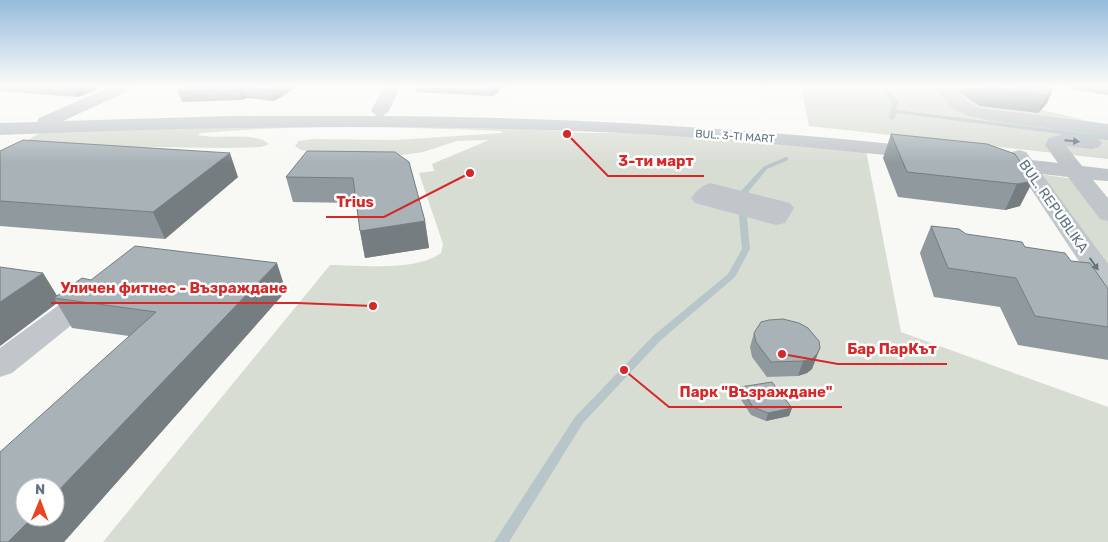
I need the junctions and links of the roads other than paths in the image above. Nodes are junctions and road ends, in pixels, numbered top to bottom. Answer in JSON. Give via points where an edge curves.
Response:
{"nodes":[{"id":1,"x":68,"y":112,"type":"edge"},
{"id":2,"x":259,"y":112,"type":"edge"},
{"id":3,"x":505,"y":112,"type":"edge"},
{"id":4,"x":975,"y":112,"type":"edge"},
{"id":5,"x":55,"y":118,"type":"junction"},
{"id":6,"x":0,"y":120,"type":"edge"},
{"id":7,"x":36,"y":128,"type":"junction"},
{"id":8,"x":0,"y":129,"type":"edge"},
{"id":9,"x":1108,"y":130,"type":"edge"},
{"id":10,"x":1108,"y":145,"type":"edge"},
{"id":11,"x":0,"y":146,"type":"edge"},
{"id":12,"x":971,"y":153,"type":"edge"},
{"id":13,"x":1022,"y":159,"type":"junction"},
{"id":14,"x":1068,"y":164,"type":"junction"},
{"id":15,"x":1108,"y":164,"type":"edge"},
{"id":16,"x":1108,"y":175,"type":"edge"},
{"id":17,"x":1108,"y":214,"type":"edge"},
{"id":18,"x":120,"y":273,"type":"edge"},
{"id":19,"x":1108,"y":284,"type":"edge"},
{"id":20,"x":0,"y":365,"type":"edge"}],
"edges":[{"from":1,"to":5,"type":"street"},
{"from":2,"to":5,"type":"street","name":"BUL. 3-TI MART"},
{"from":3,"to":7,"type":"street","name":"BUL. 3-TI MART","via":[[676,122],[939,150],[569,126],[260,121]]},
{"from":4,"to":9,"type":"street"},
{"from":5,"to":6,"type":"street","name":"BUL. 3-TI MART"},
{"from":5,"to":7,"type":"street"},
{"from":7,"to":8,"type":"street","name":"BUL. 3-TI MART"},
{"from":7,"to":11,"type":"street"},
{"from":14,"to":10,"type":"street","one_way":true,"via":[[1056,142]]},
{"from":12,"to":13,"type":"street"},
{"from":13,"to":14,"type":"street"},
{"from":13,"to":19,"type":"street","name":"BUL. REPUBLIKA","one_way":true},
{"from":14,"to":15,"type":"street"},
{"from":14,"to":16,"type":"street"},
{"from":14,"to":17,"type":"street"},
{"from":18,"to":20,"type":"street"}]}
